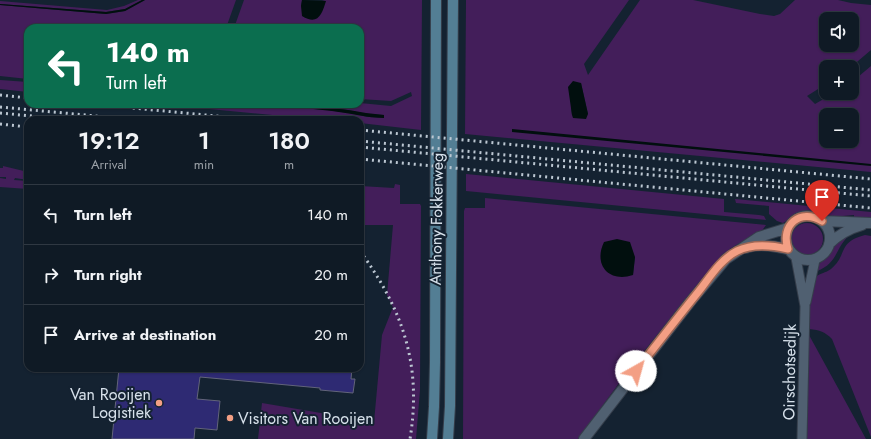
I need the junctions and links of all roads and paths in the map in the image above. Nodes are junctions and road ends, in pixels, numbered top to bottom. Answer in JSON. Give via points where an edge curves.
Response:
{"nodes":[{"id":1,"x":436,"y":0,"type":"edge"},
{"id":2,"x":453,"y":0,"type":"edge"},
{"id":3,"x":822,"y":221,"type":"junction"},
{"id":4,"x":869,"y":223,"type":"edge"},
{"id":5,"x":788,"y":228,"type":"junction"},
{"id":6,"x":829,"y":244,"type":"junction"},
{"id":7,"x":788,"y":249,"type":"junction"},
{"id":8,"x":737,"y":251,"type":"junction"},
{"id":9,"x":796,"y":258,"type":"junction"},
{"id":10,"x":815,"y":260,"type":"junction"},
{"id":11,"x":805,"y":306,"type":"junction"},
{"id":12,"x":432,"y":439,"type":"edge"},
{"id":13,"x":448,"y":439,"type":"edge"},
{"id":14,"x":584,"y":439,"type":"edge"},
{"id":15,"x":802,"y":439,"type":"edge"}],
"edges":[{"from":1,"to":12,"type":"main road","name":"Anthony Fokkerweg","via":[[435,362]]},
{"from":2,"to":13,"type":"main road","name":"Anthony Fokkerweg"},
{"from":3,"to":4,"type":"street"},
{"from":3,"to":5,"type":"street","via":[[803,216],[791,223]]},
{"from":3,"to":6,"type":"street","via":[[829,231]]},
{"from":4,"to":6,"type":"street","via":[[839,234]]},
{"from":5,"to":7,"type":"street","via":[[785,235]]},
{"from":5,"to":8,"type":"street","via":[[759,237]]},
{"from":6,"to":10,"type":"street","via":[[826,251]]},
{"from":7,"to":8,"type":"street","via":[[772,245],[752,246]]},
{"from":7,"to":9,"type":"street"},
{"from":8,"to":14,"type":"street","via":[[712,274]]},
{"from":9,"to":10,"type":"street","via":[[805,261]]},
{"from":9,"to":11,"type":"street","name":"Oirschotsedijk"},
{"from":10,"to":11,"type":"street","name":"Oirschotsedijk"},
{"from":11,"to":15,"type":"street","name":"Oirschotsedijk"}]}
